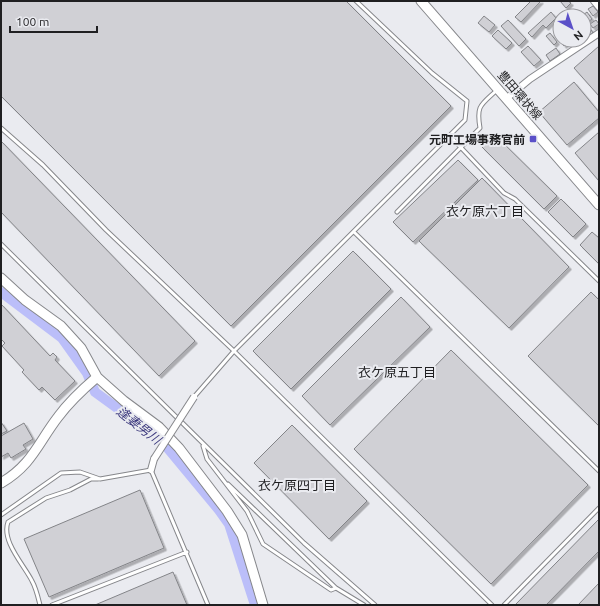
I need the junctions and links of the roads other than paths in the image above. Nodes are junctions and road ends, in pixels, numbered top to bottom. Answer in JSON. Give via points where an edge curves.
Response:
{"nodes":[{"id":1,"x":356,"y":1,"type":"edge"},
{"id":2,"x":421,"y":1,"type":"edge"},
{"id":3,"x":594,"y":1,"type":"edge"},
{"id":4,"x":599,"y":7,"type":"edge"},
{"id":5,"x":599,"y":33,"type":"edge"},
{"id":6,"x":498,"y":89,"type":"junction"},
{"id":7,"x":507,"y":98,"type":"junction"},
{"id":8,"x":1,"y":128,"type":"edge"},
{"id":9,"x":450,"y":136,"type":"junction"},
{"id":10,"x":461,"y":148,"type":"junction"},
{"id":11,"x":599,"y":206,"type":"edge"},
{"id":12,"x":397,"y":212,"type":"dead end"},
{"id":13,"x":355,"y":232,"type":"junction"},
{"id":14,"x":1,"y":244,"type":"edge"},
{"id":15,"x":1,"y":278,"type":"edge"},
{"id":16,"x":599,"y":281,"type":"edge"},
{"id":17,"x":234,"y":352,"type":"junction"},
{"id":18,"x":92,"y":381,"type":"junction"},
{"id":19,"x":194,"y":397,"type":"joint"},
{"id":20,"x":203,"y":444,"type":"junction"},
{"id":21,"x":151,"y":470,"type":"junction"},
{"id":22,"x":599,"y":471,"type":"edge"},
{"id":23,"x":100,"y":479,"type":"junction"},
{"id":24,"x":1,"y":483,"type":"edge"},
{"id":25,"x":228,"y":484,"type":"junction"},
{"id":26,"x":599,"y":508,"type":"edge"},
{"id":27,"x":1,"y":515,"type":"edge"},
{"id":28,"x":187,"y":552,"type":"junction"},
{"id":29,"x":336,"y":588,"type":"junction"},
{"id":30,"x":40,"y":605,"type":"edge"},
{"id":31,"x":52,"y":605,"type":"edge"},
{"id":32,"x":208,"y":605,"type":"edge"},
{"id":33,"x":263,"y":605,"type":"edge"},
{"id":34,"x":364,"y":605,"type":"edge"},
{"id":35,"x":375,"y":605,"type":"edge"},
{"id":36,"x":492,"y":605,"type":"edge"},
{"id":37,"x":504,"y":605,"type":"edge"}],
"edges":[{"from":1,"to":9,"type":"lane","via":[[432,73],[467,101],[465,120]]},
{"from":2,"to":6,"type":"street","name":"豊田環状線"},
{"from":3,"to":4,"type":"street"},
{"from":5,"to":7,"type":"street","via":[[530,79]]},
{"from":6,"to":7,"type":"street","name":"豊田環状線"},
{"from":6,"to":10,"type":"lane","via":[[482,104],[477,113],[480,128]]},
{"from":7,"to":11,"type":"street","name":"豊田環状線"},
{"from":8,"to":17,"type":"lane","via":[[43,165],[106,230]]},
{"from":9,"to":10,"type":"lane"},
{"from":9,"to":13,"type":"lane"},
{"from":10,"to":12,"type":"lane"},
{"from":10,"to":16,"type":"lane","via":[[504,193],[515,199]]},
{"from":13,"to":17,"type":"lane"},
{"from":13,"to":22,"type":"lane"},
{"from":14,"to":20,"type":"lane"},
{"from":15,"to":18,"type":"street","via":[[17,294],[71,336],[81,348]]},
{"from":17,"to":19,"type":"lane"},
{"from":17,"to":36,"type":"lane"},
{"from":18,"to":24,"type":"street","via":[[58,417],[30,460],[12,477]]},
{"from":18,"to":33,"type":"street","via":[[170,438],[227,511],[244,540]]},
{"from":19,"to":21,"type":"street","bridge":true,"via":[[154,459]]},
{"from":20,"to":25,"type":"lane","via":[[207,459]]},
{"from":20,"to":35,"type":"lane","via":[[304,543]]},
{"from":21,"to":23,"type":"lane"},
{"from":21,"to":28,"type":"lane"},
{"from":23,"to":27,"type":"lane","via":[[80,472],[61,473]]},
{"from":23,"to":30,"type":"lane","via":[[91,480],[46,498],[8,522],[6,528],[9,542],[33,582]]},
{"from":25,"to":29,"type":"lane"},
{"from":25,"to":29,"type":"lane","via":[[248,511],[263,544],[331,590]]},
{"from":26,"to":37,"type":"lane"},
{"from":28,"to":31,"type":"lane"},
{"from":28,"to":32,"type":"lane"},
{"from":29,"to":34,"type":"lane"}]}
